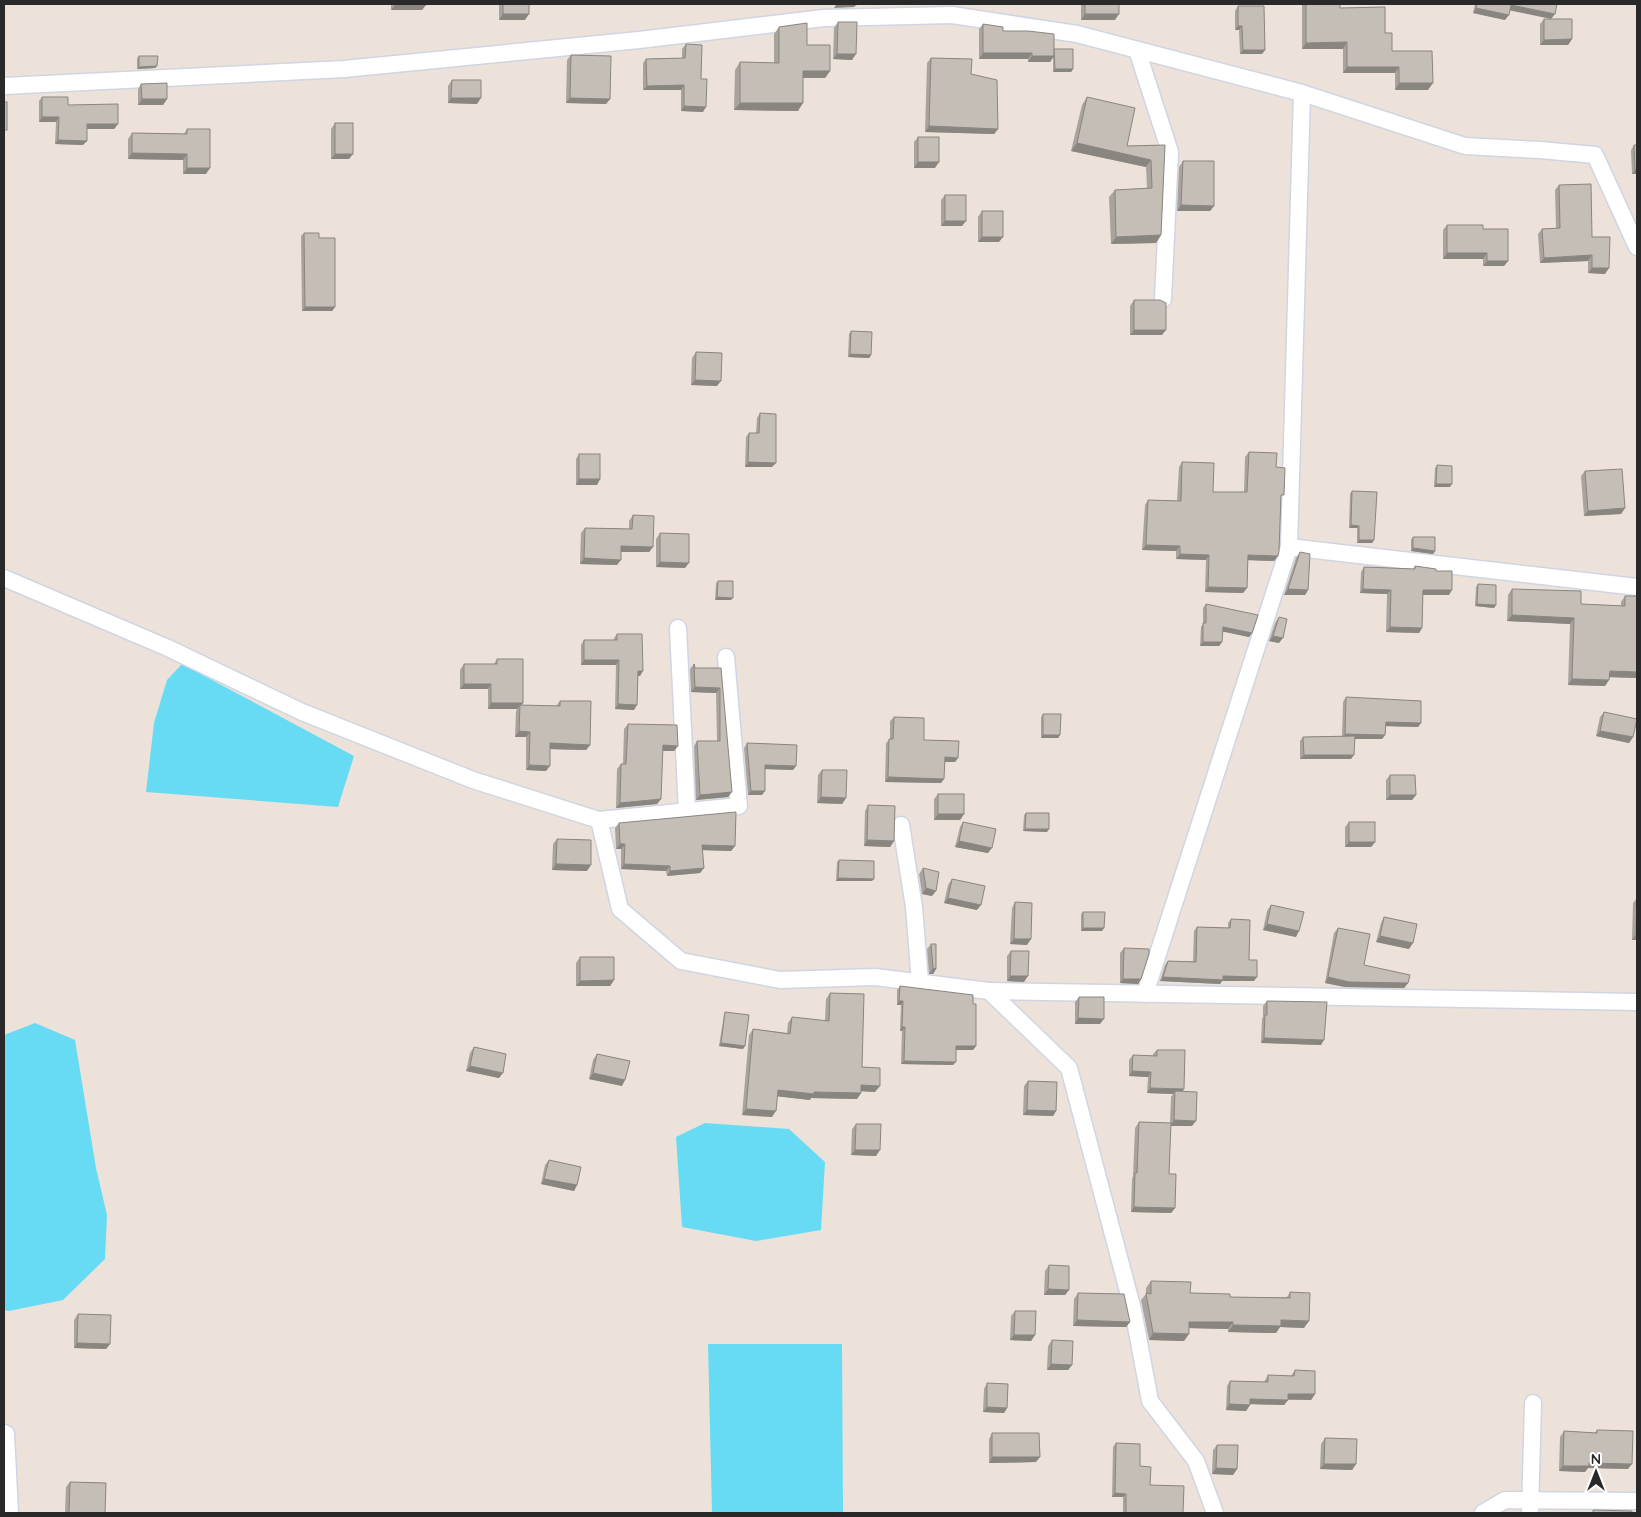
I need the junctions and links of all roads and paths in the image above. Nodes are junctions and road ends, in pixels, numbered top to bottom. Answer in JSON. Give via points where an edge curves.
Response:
{"nodes":[{"id":1,"x":824,"y":11,"type":"edge"},
{"id":2,"x":1137,"y":50,"type":"junction"},
{"id":3,"x":4,"y":86,"type":"edge"},
{"id":4,"x":1302,"y":93,"type":"junction"},
{"id":5,"x":1637,"y":247,"type":"edge"},
{"id":6,"x":1163,"y":299,"type":"edge"},
{"id":7,"x":1289,"y":547,"type":"junction"},
{"id":8,"x":4,"y":578,"type":"edge"},
{"id":9,"x":1637,"y":587,"type":"edge"},
{"id":10,"x":678,"y":628,"type":"dead end"},
{"id":11,"x":726,"y":657,"type":"dead end"},
{"id":12,"x":687,"y":811,"type":"junction"},
{"id":13,"x":599,"y":820,"type":"junction"},
{"id":14,"x":901,"y":825,"type":"dead end"},
{"id":15,"x":920,"y":982,"type":"junction"},
{"id":16,"x":989,"y":991,"type":"junction"},
{"id":17,"x":1145,"y":994,"type":"junction"},
{"id":18,"x":1637,"y":1002,"type":"edge"},
{"id":19,"x":1532,"y":1403,"type":"dead end"},
{"id":20,"x":4,"y":1433,"type":"edge"},
{"id":21,"x":1637,"y":1501,"type":"edge"},
{"id":22,"x":1529,"y":1507,"type":"edge"},
{"id":23,"x":10,"y":1513,"type":"edge"},
{"id":24,"x":1215,"y":1513,"type":"edge"},
{"id":25,"x":1483,"y":1513,"type":"edge"}],
"edges":[{"from":1,"to":2,"type":"street","via":[[952,15],[1077,34]]},
{"from":1,"to":3,"type":"street","via":[[639,40],[344,69]]},
{"from":2,"to":4,"type":"street"},
{"from":2,"to":6,"type":"street","via":[[1170,152]]},
{"from":4,"to":5,"type":"street","via":[[1465,146],[1595,156]]},
{"from":4,"to":7,"type":"street"},
{"from":7,"to":9,"type":"street"},
{"from":7,"to":17,"type":"street"},
{"from":8,"to":13,"type":"street","via":[[168,648],[302,712],[473,780]]},
{"from":10,"to":12,"type":"street"},
{"from":11,"to":12,"type":"street","via":[[739,806]]},
{"from":12,"to":13,"type":"street"},
{"from":13,"to":15,"type":"street","via":[[620,910],[681,961],[780,980],[875,977]]},
{"from":14,"to":15,"type":"street","via":[[914,907]]},
{"from":15,"to":16,"type":"street"},
{"from":16,"to":17,"type":"street"},
{"from":16,"to":24,"type":"street","via":[[1068,1068],[1133,1310],[1150,1401],[1196,1461]]},
{"from":17,"to":18,"type":"street"},
{"from":19,"to":22,"type":"street"},
{"from":20,"to":23,"type":"street"},
{"from":21,"to":22,"type":"street"},
{"from":22,"to":25,"type":"street","via":[[1505,1500]]}]}
